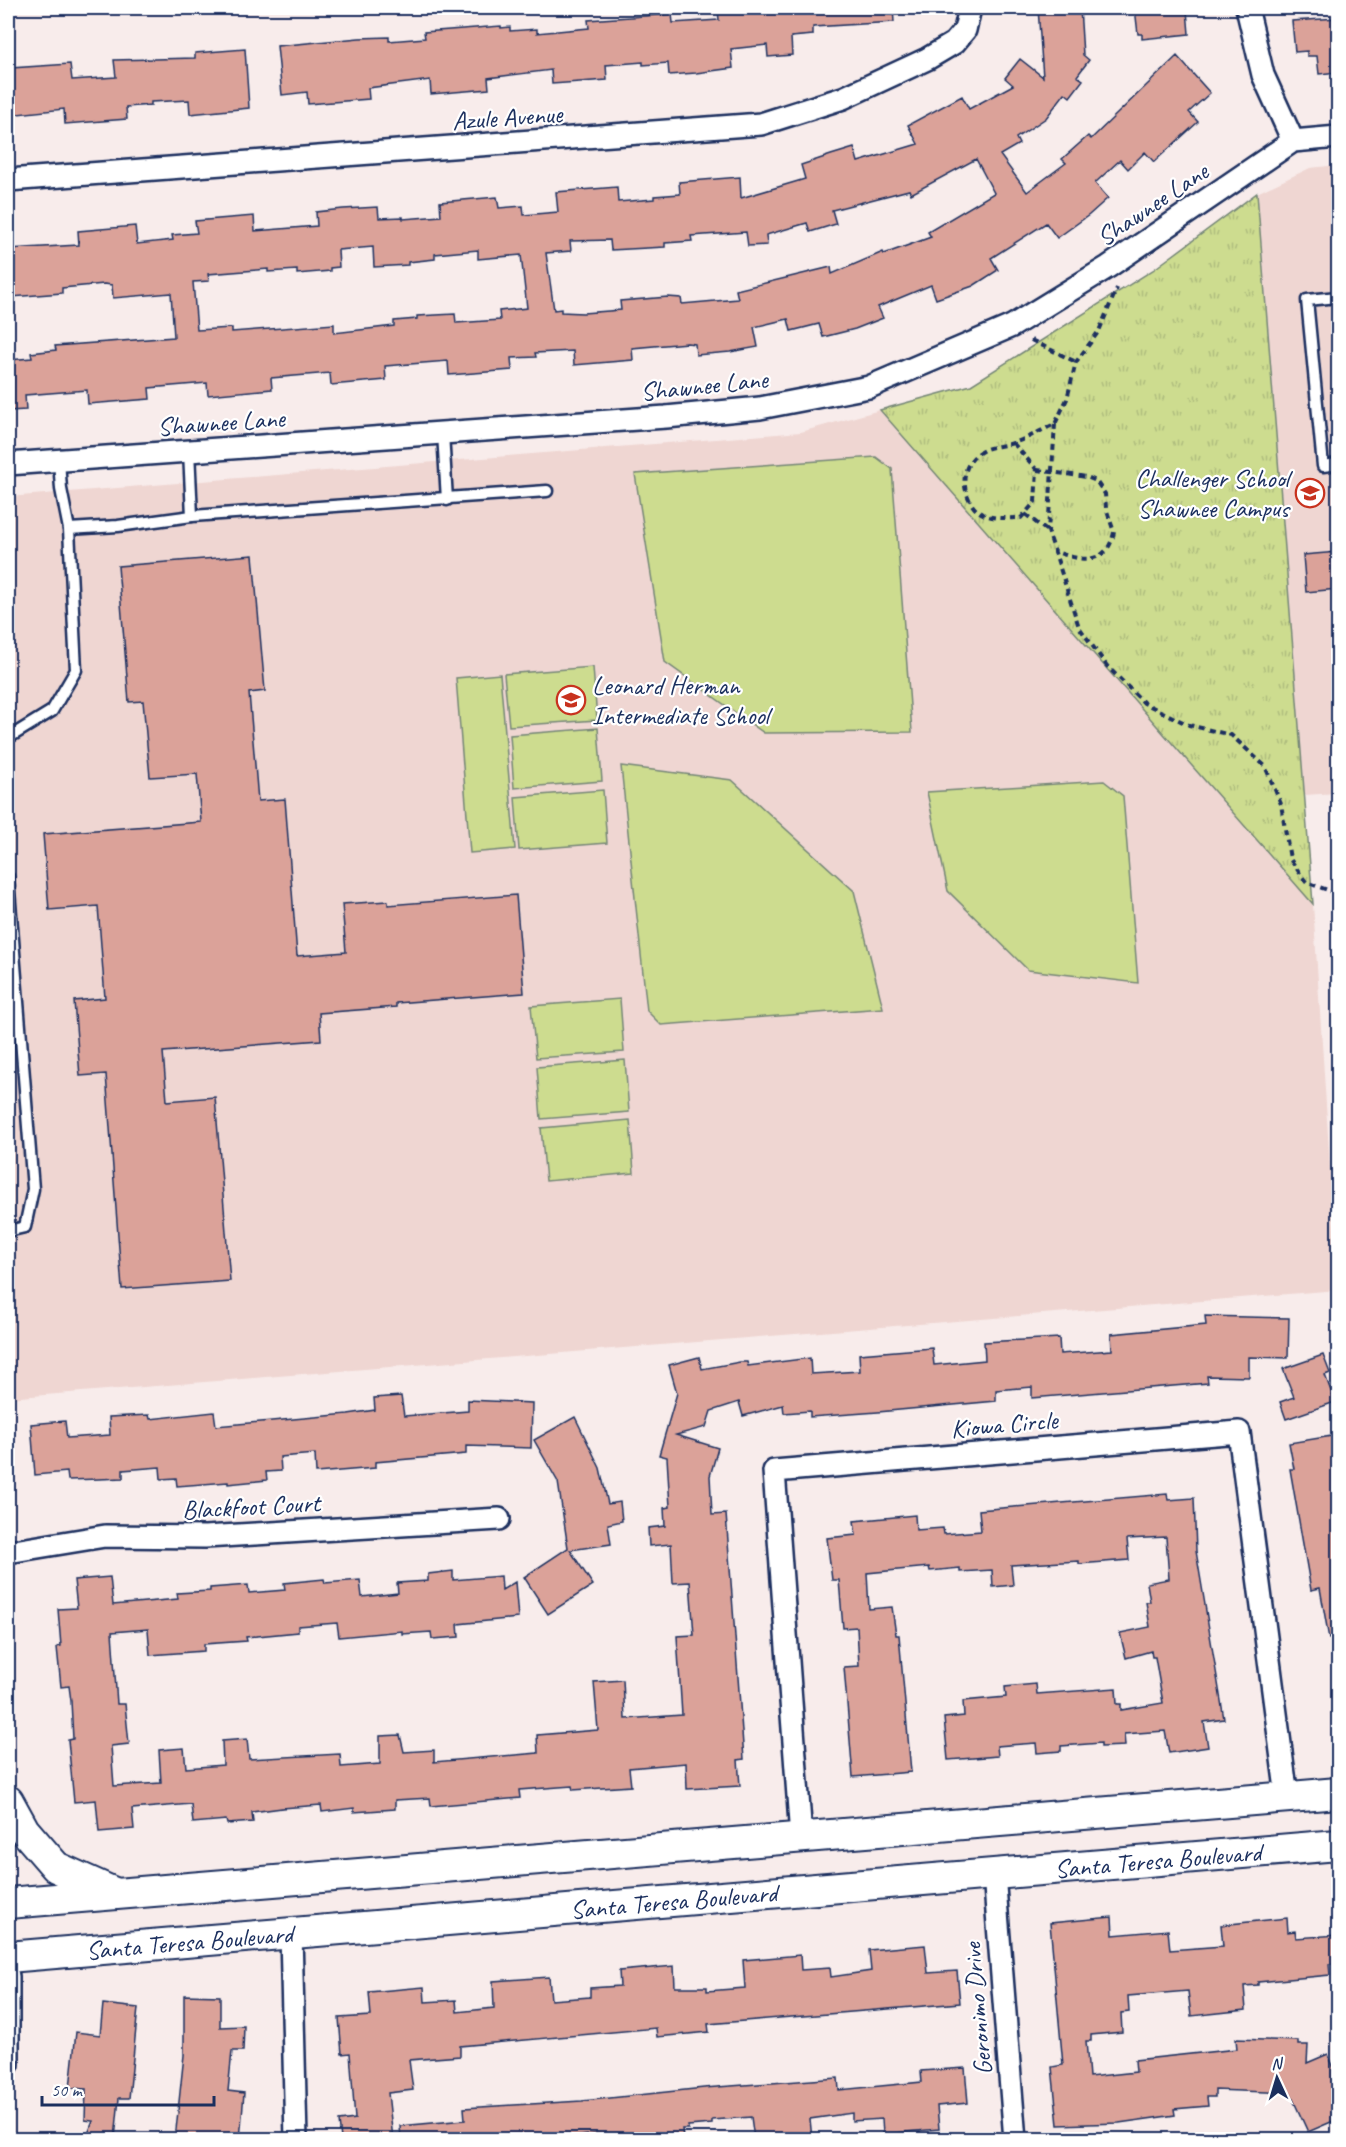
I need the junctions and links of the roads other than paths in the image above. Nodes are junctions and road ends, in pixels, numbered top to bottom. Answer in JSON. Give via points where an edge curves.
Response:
{"nodes":[{"id":1,"x":970,"y":8,"type":"edge"},
{"id":2,"x":1247,"y":8,"type":"edge"},
{"id":3,"x":1338,"y":137,"type":"edge"},
{"id":4,"x":1293,"y":141,"type":"junction"},
{"id":5,"x":8,"y":180,"type":"edge"},
{"id":6,"x":1338,"y":297,"type":"edge"},
{"id":7,"x":443,"y":433,"type":"junction"},
{"id":8,"x":189,"y":451,"type":"junction"},
{"id":9,"x":59,"y":460,"type":"junction"},
{"id":10,"x":8,"y":464,"type":"edge"},
{"id":11,"x":1338,"y":464,"type":"edge"},
{"id":12,"x":547,"y":491,"type":"dead end"},
{"id":13,"x":447,"y":500,"type":"junction"},
{"id":14,"x":192,"y":516,"type":"junction"},
{"id":15,"x":69,"y":529,"type":"junction"},
{"id":16,"x":8,"y":738,"type":"edge"},
{"id":17,"x":8,"y":877,"type":"edge"},
{"id":18,"x":8,"y":1232,"type":"edge"},
{"id":19,"x":499,"y":1519,"type":"dead end"},
{"id":20,"x":8,"y":1552,"type":"edge"},
{"id":21,"x":1338,"y":1793,"type":"edge"},
{"id":22,"x":1287,"y":1797,"type":"junction"},
{"id":23,"x":8,"y":1801,"type":"edge"},
{"id":24,"x":801,"y":1837,"type":"junction"},
{"id":25,"x":1338,"y":1845,"type":"edge"},
{"id":26,"x":994,"y":1874,"type":"junction"},
{"id":27,"x":117,"y":1894,"type":"junction"},
{"id":28,"x":8,"y":1904,"type":"edge"},
{"id":29,"x":291,"y":1933,"type":"junction"},
{"id":30,"x":8,"y":1957,"type":"edge"},
{"id":31,"x":8,"y":1976,"type":"edge"},
{"id":32,"x":8,"y":2064,"type":"edge"},
{"id":33,"x":296,"y":2139,"type":"edge"},
{"id":34,"x":1015,"y":2139,"type":"edge"}],
"edges":[{"from":1,"to":5,"type":"street","name":"Azule Avenue","via":[[965,30],[954,43],[927,58],[843,99],[761,124]]},
{"from":2,"to":4,"type":"street","via":[[1263,75]]},
{"from":3,"to":4,"type":"street","name":"Shawnee Lane"},
{"from":4,"to":7,"type":"street","name":"Shawnee Lane","via":[[1108,267],[1012,326],[869,387],[760,408]]},
{"from":6,"to":11,"type":"lane","via":[[1307,300],[1323,466]]},
{"from":7,"to":8,"type":"street","name":"Shawnee Lane"},
{"from":7,"to":13,"type":"lane"},
{"from":8,"to":9,"type":"street","name":"Shawnee Lane"},
{"from":8,"to":14,"type":"lane"},
{"from":9,"to":10,"type":"street","name":"Shawnee Lane"},
{"from":9,"to":15,"type":"lane"},
{"from":12,"to":13,"type":"lane"},
{"from":13,"to":14,"type":"lane"},
{"from":14,"to":15,"type":"lane"},
{"from":15,"to":16,"type":"lane","via":[[76,670],[52,711]]},
{"from":17,"to":18,"type":"lane","via":[[33,1189],[25,1227]]},
{"from":19,"to":20,"type":"street","name":"Blackfoot Court","via":[[205,1537],[105,1536]]},
{"from":21,"to":22,"type":"main road","name":"Santa Teresa Boulevard"},
{"from":22,"to":24,"type":"main road","name":"Santa Teresa Boulevard"},
{"from":22,"to":24,"type":"street","name":"Kiowa Circle","via":[[1239,1432],[774,1470]]},
{"from":23,"to":27,"type":"main road","via":[[24,1830],[56,1867]]},
{"from":24,"to":27,"type":"main road","name":"Santa Teresa Boulevard"},
{"from":25,"to":26,"type":"main road","name":"Santa Teresa Boulevard"},
{"from":26,"to":29,"type":"main road","name":"Santa Teresa Boulevard"},
{"from":26,"to":34,"type":"street","name":"Geronimo Drive"},
{"from":27,"to":28,"type":"main road","name":"Santa Teresa Boulevard"},
{"from":29,"to":30,"type":"main road","name":"Santa Teresa Boulevard"},
{"from":29,"to":33,"type":"street"},
{"from":31,"to":32,"type":"street"}]}
